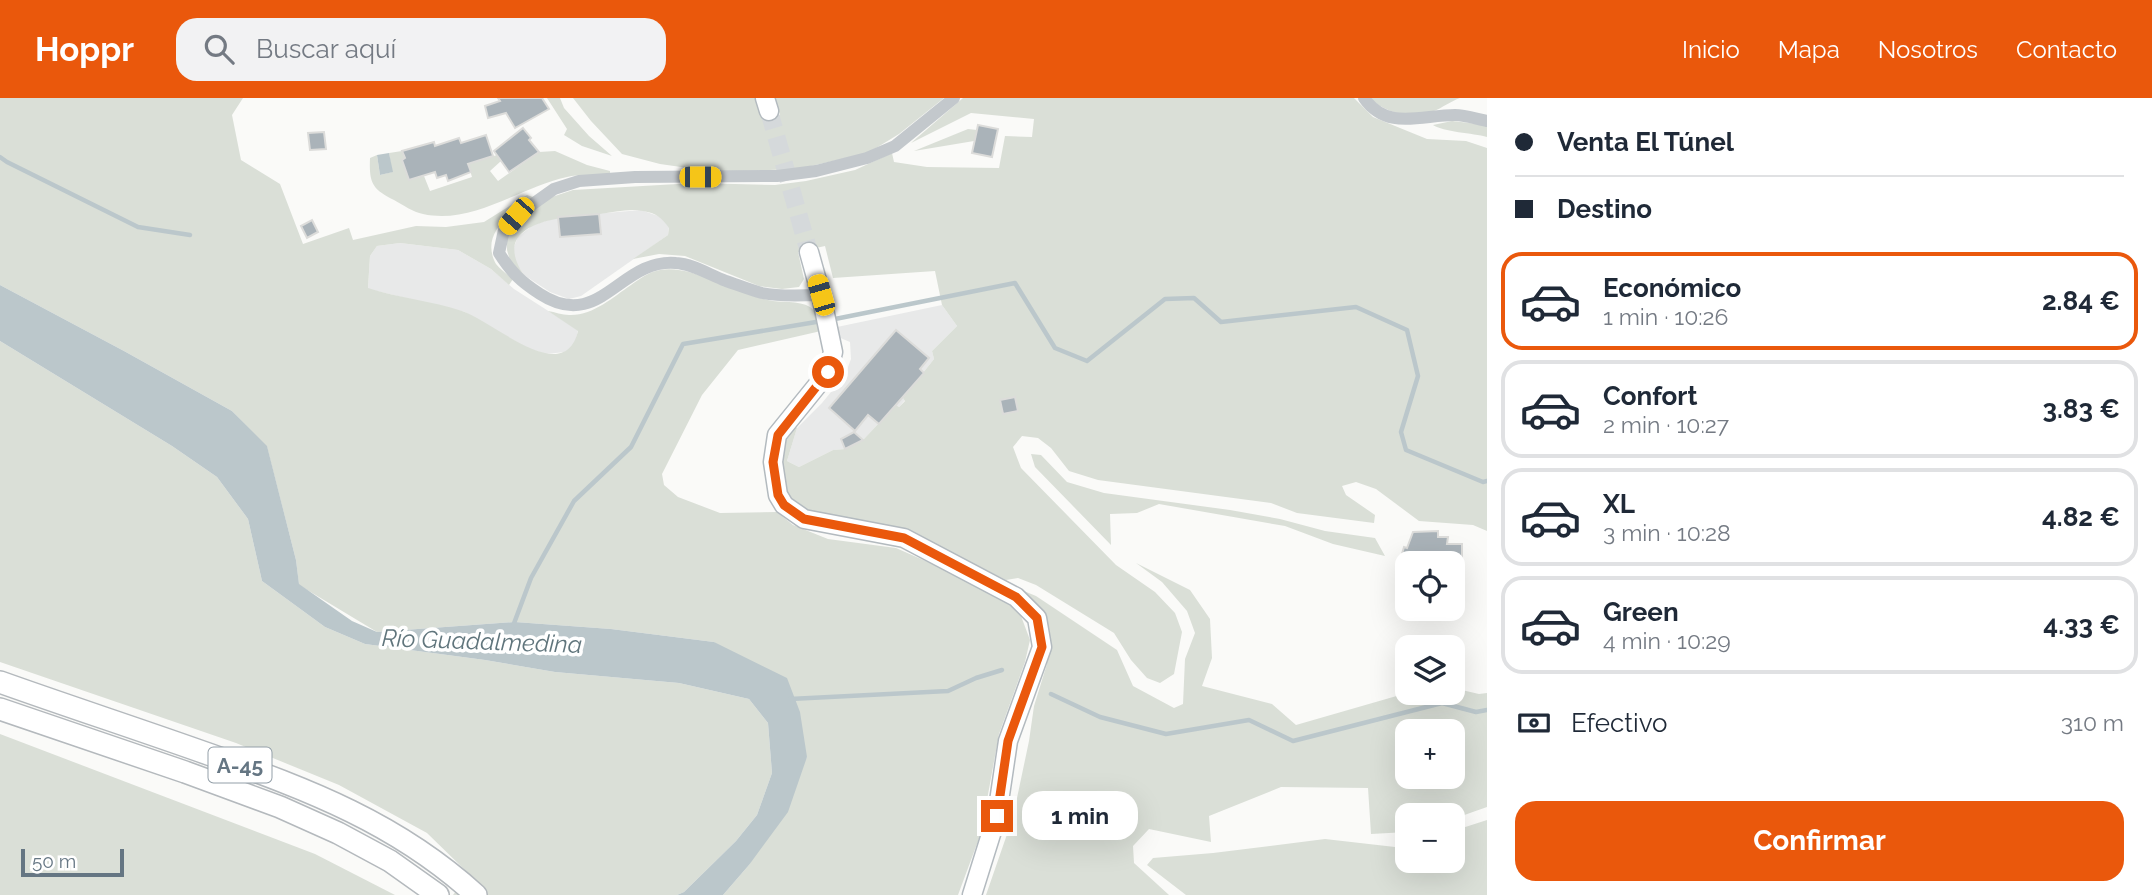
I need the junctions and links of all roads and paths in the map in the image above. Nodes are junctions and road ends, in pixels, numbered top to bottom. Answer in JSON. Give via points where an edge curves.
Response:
{"nodes":[{"id":1,"x":954,"y":98,"type":"edge"},
{"id":2,"x":1364,"y":98,"type":"edge"},
{"id":3,"x":1487,"y":121,"type":"edge"},
{"id":4,"x":808,"y":252,"type":"tunnel mouth"},
{"id":5,"x":821,"y":295,"type":"junction"},
{"id":6,"x":0,"y":682,"type":"edge"},
{"id":7,"x":0,"y":709,"type":"edge"},
{"id":8,"x":469,"y":889,"type":"edge"},
{"id":9,"x":438,"y":895,"type":"edge"},
{"id":10,"x":972,"y":895,"type":"edge"}],
"edges":[{"from":1,"to":5,"type":"street","via":[[895,146],[816,171],[777,176],[635,177],[579,181],[554,189],[516,216],[504,230],[499,253],[524,284],[565,306],[594,301],[646,267],[662,263],[679,263],[762,292]]},
{"from":2,"to":3,"type":"street","via":[[1372,110],[1396,120],[1457,115]]},
{"from":4,"to":5,"type":"street"},
{"from":5,"to":10,"type":"street","via":[[832,352],[828,372],[778,435],[773,462],[784,505],[804,519],[904,538],[1016,597],[1037,618],[1042,647],[1008,741],[997,816]]},
{"from":6,"to":8,"type":"highway","number":"A-45","via":[[355,812],[410,843]]},
{"from":7,"to":9,"type":"highway","number":"A-45","via":[[280,807],[379,855]]}]}
